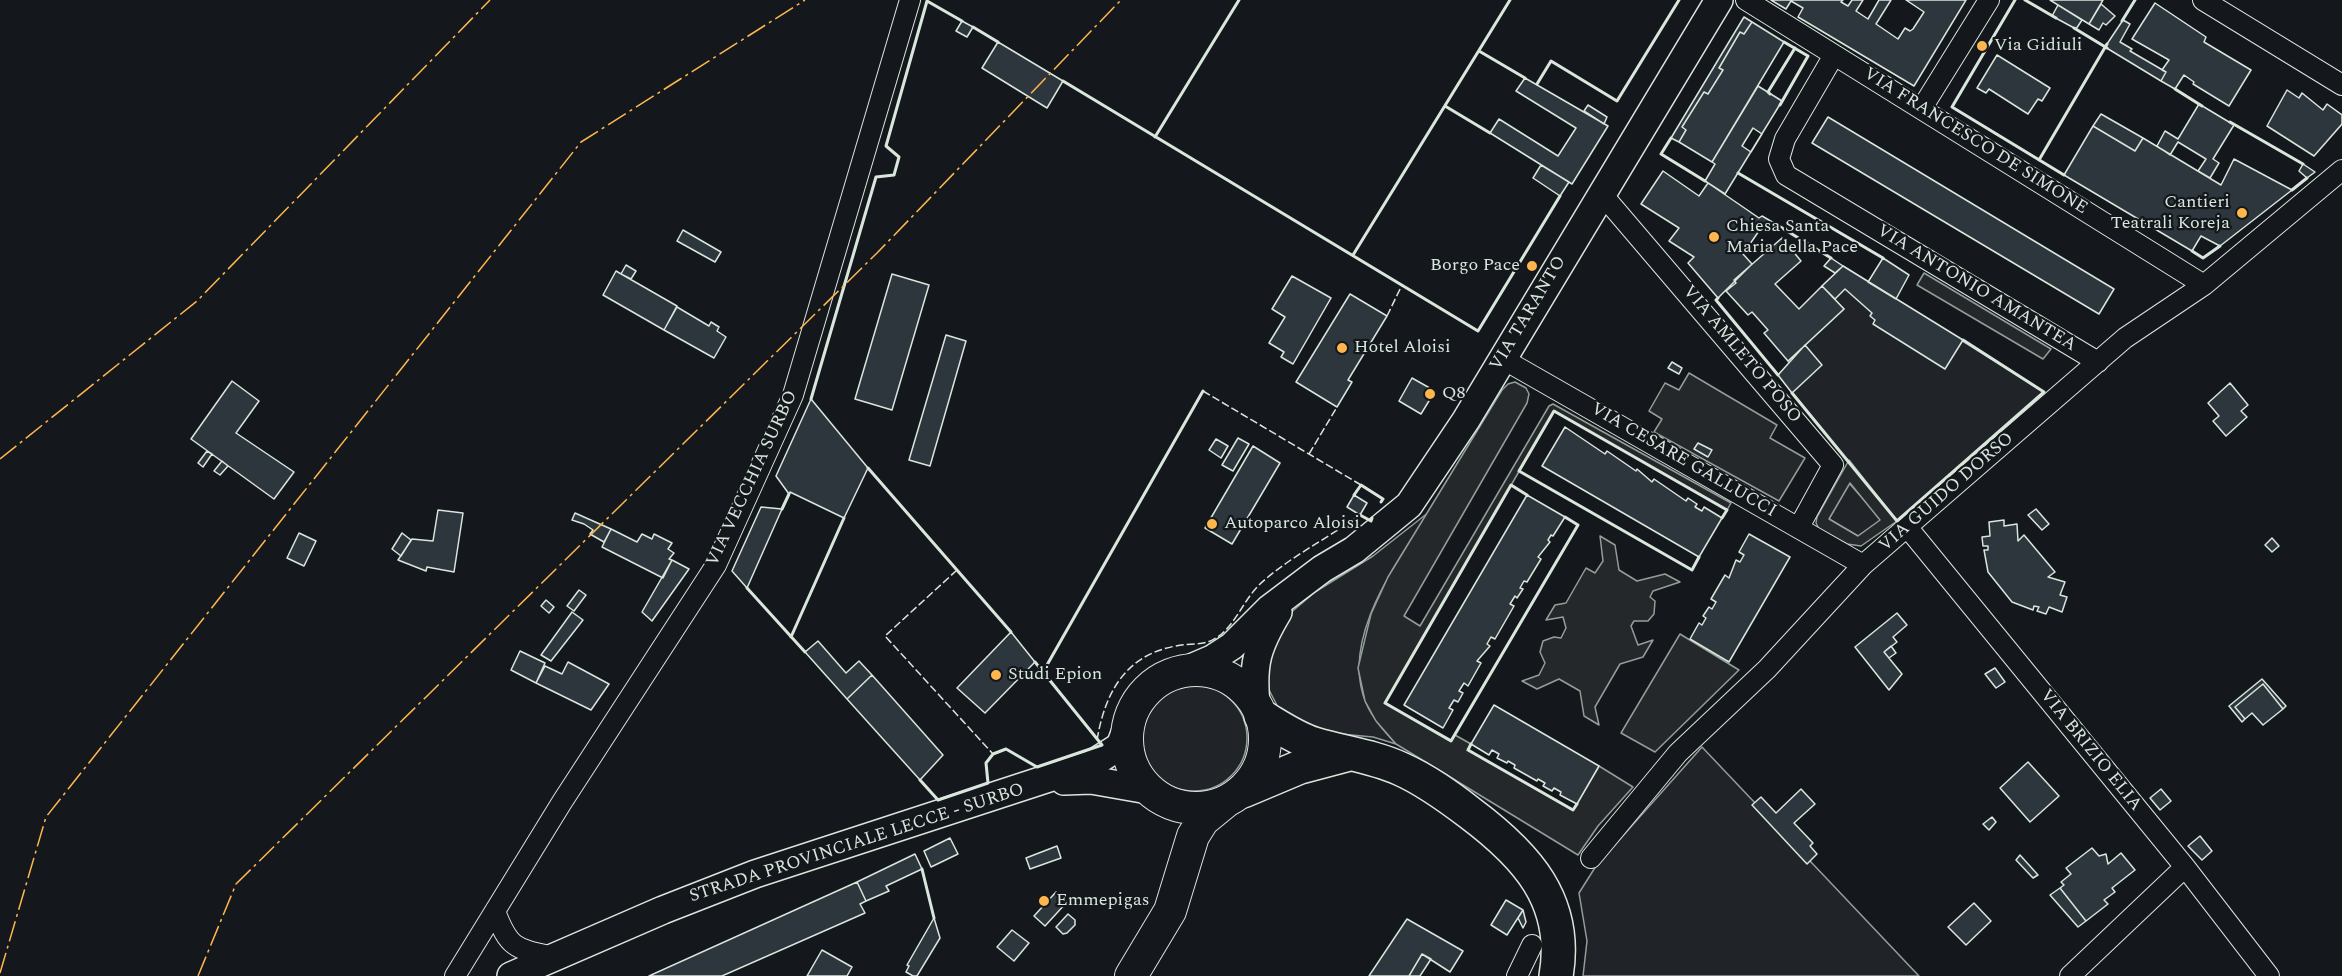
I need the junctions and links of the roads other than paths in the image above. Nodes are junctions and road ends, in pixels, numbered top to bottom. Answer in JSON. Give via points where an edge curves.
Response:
{"nodes":[{"id":1,"x":910,"y":0,"type":"edge"},
{"id":2,"x":1719,"y":0,"type":"edge"},
{"id":3,"x":1746,"y":0,"type":"edge"},
{"id":4,"x":1989,"y":0,"type":"edge"},
{"id":5,"x":2203,"y":0,"type":"edge"},
{"id":6,"x":1834,"y":55,"type":"junction"},
{"id":7,"x":2342,"y":85,"type":"edge"},
{"id":8,"x":1922,"y":108,"type":"junction"},
{"id":9,"x":2342,"y":170,"type":"edge"},
{"id":10,"x":1601,"y":193,"type":"junction"},
{"id":11,"x":2204,"y":285,"type":"junction"},
{"id":12,"x":1503,"y":359,"type":"junction"},
{"id":13,"x":2098,"y":362,"type":"junction"},
{"id":14,"x":1799,"y":527,"type":"junction"},
{"id":15,"x":1908,"y":528,"type":"junction"},
{"id":16,"x":1863,"y":565,"type":"junction"},
{"id":17,"x":1295,"y":589,"type":"junction"},
{"id":18,"x":1184,"y":671,"type":"junction"},
{"id":19,"x":1259,"y":710,"type":"junction"},
{"id":20,"x":1128,"y":725,"type":"junction"},
{"id":21,"x":1351,"y":754,"type":"junction"},
{"id":22,"x":1038,"y":784,"type":"junction"},
{"id":23,"x":1153,"y":794,"type":"junction"},
{"id":24,"x":1234,"y":797,"type":"junction"},
{"id":25,"x":1591,"y":858,"type":"dead end"},
{"id":26,"x":2185,"y":867,"type":"junction"},
{"id":27,"x":495,"y":911,"type":"junction"},
{"id":28,"x":1532,"y":945,"type":"dead end"},
{"id":29,"x":554,"y":957,"type":"junction"},
{"id":30,"x":1136,"y":967,"type":"edge"},
{"id":31,"x":455,"y":976,"type":"edge"},
{"id":32,"x":511,"y":976,"type":"edge"},
{"id":33,"x":1517,"y":976,"type":"edge"},
{"id":34,"x":1556,"y":976,"type":"edge"},
{"id":35,"x":2070,"y":976,"type":"edge"},
{"id":36,"x":2268,"y":976,"type":"edge"}],
"edges":[{"from":1,"to":27,"type":"street","name":"VIA VECCHIA SURBO","via":[[793,395],[779,427],[716,565]]},
{"from":2,"to":10,"type":"main road","name":"VIA TARANTO"},
{"from":3,"to":6,"type":"street","name":"VIA FRANCESCO DE SIMONE"},
{"from":4,"to":8,"type":"street"},
{"from":5,"to":7,"type":"street"},
{"from":6,"to":8,"type":"street","name":"VIA FRANCESCO DE SIMONE"},
{"from":6,"to":13,"type":"street","name":"VIA ANTONIO AMANTEA","via":[[1785,139],[1779,159],[1786,175]]},
{"from":8,"to":11,"type":"street","name":"VIA FRANCESCO DE SIMONE"},
{"from":9,"to":11,"type":"street","name":"VIA GUIDO DORSO"},
{"from":10,"to":12,"type":"main road","name":"VIA TARANTO"},
{"from":10,"to":14,"type":"street","name":"VIA AMLETO POSO","via":[[1833,465]]},
{"from":11,"to":13,"type":"street","name":"VIA GUIDO DORSO"},
{"from":12,"to":14,"type":"street","name":"VIA CESARE GALLUCCI"},
{"from":12,"to":17,"type":"main road","name":"VIA TARANTO","via":[[1409,505],[1354,550]]},
{"from":13,"to":15,"type":"street","name":"VIA GUIDO DORSO"},
{"from":14,"to":16,"type":"street","name":"VIA CESARE GALLUCCI"},
{"from":15,"to":16,"type":"street","name":"VIA GUIDO DORSO"},
{"from":15,"to":26,"type":"street","name":"VIA BRIZIO ELIA"},
{"from":16,"to":25,"type":"street","name":"VIA GUIDO DORSO","via":[[1767,669],[1678,753]]},
{"from":17,"to":18,"type":"main road","name":"VIA TARANTO","via":[[1232,646]]},
{"from":17,"to":19,"type":"main road","name":"VIA TARANTO","via":[[1258,651],[1253,674]]},
{"from":18,"to":19,"type":"main road","name":"VIA TARANTO","via":[[1204,670],[1231,679]]},
{"from":18,"to":20,"type":"main road","name":"VIA TARANTO","via":[[1166,676],[1144,692]]},
{"from":19,"to":21,"type":"highway","via":[[1311,743]]},
{"from":19,"to":24,"type":"main road","name":"VIA TARANTO","via":[[1264,754],[1257,772]]},
{"from":20,"to":22,"type":"main road","name":"STRADA PROVINCIALE LECCE - SURBO","via":[[1120,746],[1107,756]]},
{"from":20,"to":23,"type":"main road","name":"VIA TARANTO","via":[[1128,754],[1138,779]]},
{"from":21,"to":24,"type":"highway","via":[[1300,767]]},
{"from":21,"to":34,"type":"highway","via":[[1403,769],[1443,792],[1497,832],[1525,859],[1544,888],[1557,925]]},
{"from":22,"to":23,"type":"main road","name":"STRADA PROVINCIALE LECCE - SURBO","via":[[1091,780]]},
{"from":22,"to":29,"type":"main road","name":"STRADA PROVINCIALE LECCE - SURBO","via":[[755,874]]},
{"from":23,"to":24,"type":"main road","via":[[1178,807],[1199,809]]},
{"from":23,"to":30,"type":"main road","name":"VIA TARANTO","via":[[1167,816],[1173,856],[1162,910]]},
{"from":24,"to":30,"type":"main road","name":"VIA TARANTO","via":[[1203,820],[1193,836],[1170,911]]},
{"from":26,"to":35,"type":"street"},
{"from":26,"to":36,"type":"street","name":"VIA BRIZIO ELIA"},
{"from":27,"to":29,"type":"street","via":[[503,933],[519,950]]},
{"from":27,"to":31,"type":"street","name":"VIA VECCHIA SURBO"},
{"from":28,"to":33,"type":"street"},
{"from":29,"to":32,"type":"main road","name":"STRADA PROVINCIALE LECCE - SURBO"}]}
